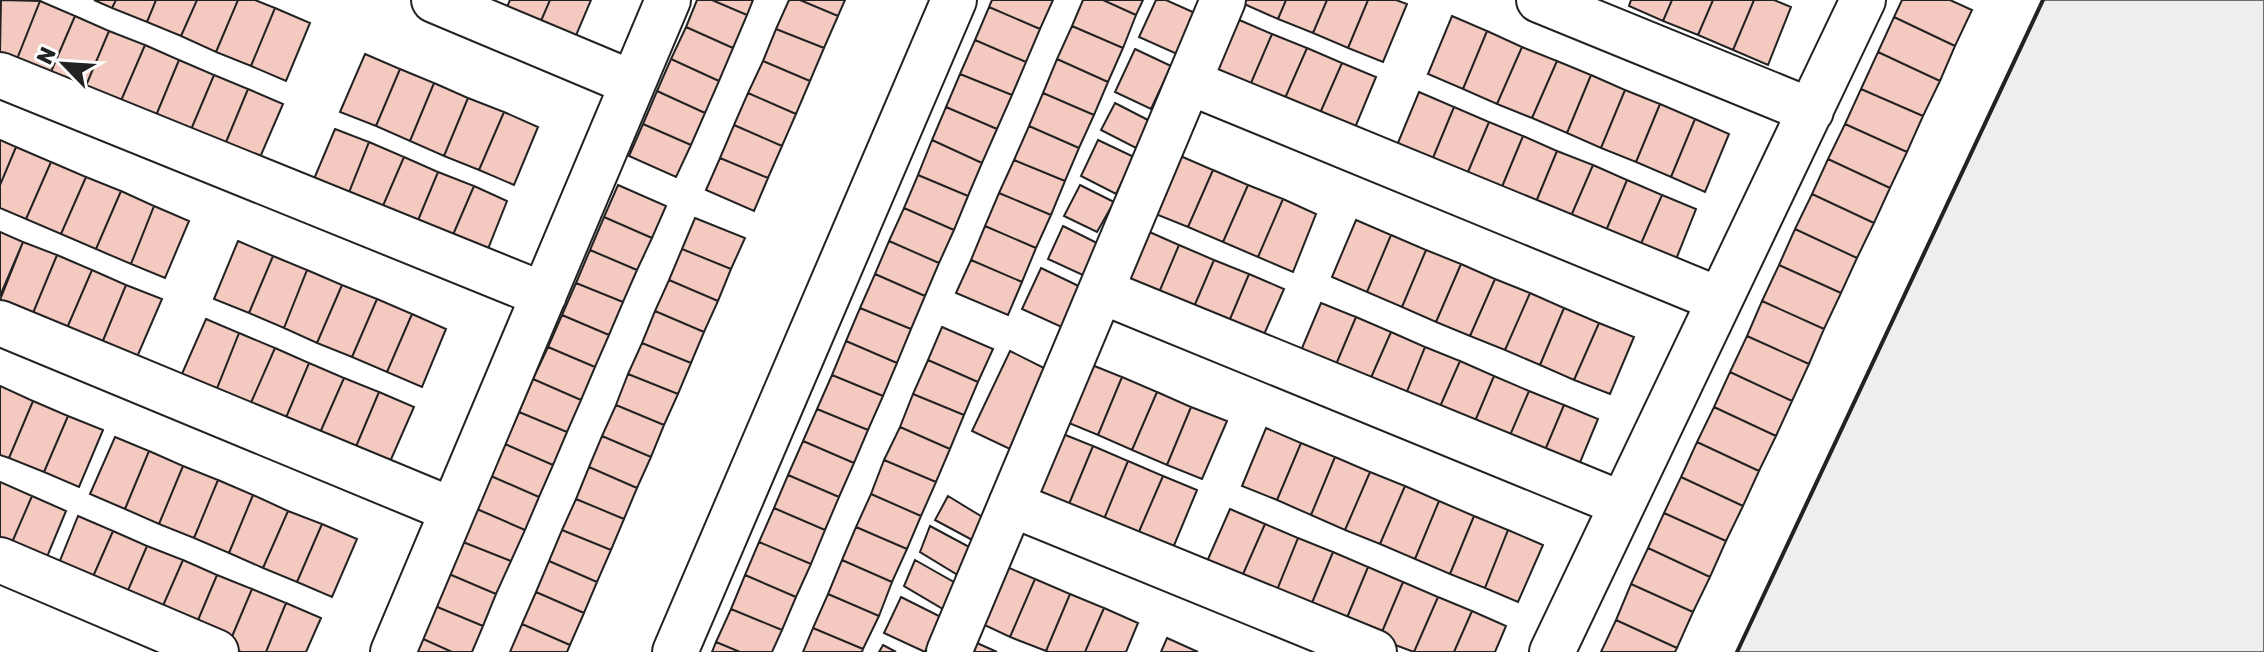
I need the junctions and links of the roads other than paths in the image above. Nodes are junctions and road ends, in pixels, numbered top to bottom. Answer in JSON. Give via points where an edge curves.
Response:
{"nodes":[{"id":1,"x":434,"y":0,"type":"edge"},
{"id":2,"x":668,"y":0,"type":"edge"},
{"id":3,"x":954,"y":0,"type":"edge"},
{"id":4,"x":1223,"y":0,"type":"edge"},
{"id":5,"x":1539,"y":0,"type":"edge"},
{"id":6,"x":1863,"y":0,"type":"edge"},
{"id":7,"x":0,"y":75,"type":"edge"},
{"id":8,"x":1189,"y":82,"type":"junction"},
{"id":9,"x":632,"y":83,"type":"junction"},
{"id":10,"x":1811,"y":111,"type":"junction"},
{"id":11,"x":1101,"y":291,"type":"junction"},
{"id":12,"x":544,"y":295,"type":"junction"},
{"id":13,"x":1720,"y":300,"type":"junction"},
{"id":14,"x":0,"y":323,"type":"edge"},
{"id":15,"x":1011,"y":504,"type":"junction"},
{"id":16,"x":1622,"y":504,"type":"junction"},
{"id":17,"x":452,"y":510,"type":"junction"},
{"id":18,"x":0,"y":560,"type":"edge"},
{"id":19,"x":216,"y":652,"type":"edge"},
{"id":20,"x":393,"y":652,"type":"edge"},
{"id":21,"x":675,"y":652,"type":"edge"},
{"id":22,"x":949,"y":652,"type":"edge"},
{"id":23,"x":1374,"y":652,"type":"edge"},
{"id":24,"x":1552,"y":652,"type":"edge"}],
"edges":[{"from":1,"to":9,"type":"street"},
{"from":2,"to":9,"type":"street"},
{"from":3,"to":21,"type":"street"},
{"from":4,"to":8,"type":"street"},
{"from":5,"to":10,"type":"street"},
{"from":6,"to":10,"type":"street"},
{"from":7,"to":12,"type":"street"},
{"from":8,"to":11,"type":"street"},
{"from":8,"to":13,"type":"street"},
{"from":9,"to":12,"type":"street"},
{"from":10,"to":13,"type":"street"},
{"from":11,"to":15,"type":"street"},
{"from":11,"to":16,"type":"street"},
{"from":12,"to":17,"type":"street"},
{"from":13,"to":16,"type":"street"},
{"from":14,"to":17,"type":"street"},
{"from":15,"to":22,"type":"street"},
{"from":15,"to":23,"type":"street"},
{"from":16,"to":24,"type":"street"},
{"from":17,"to":20,"type":"street"},
{"from":18,"to":19,"type":"street"}]}
